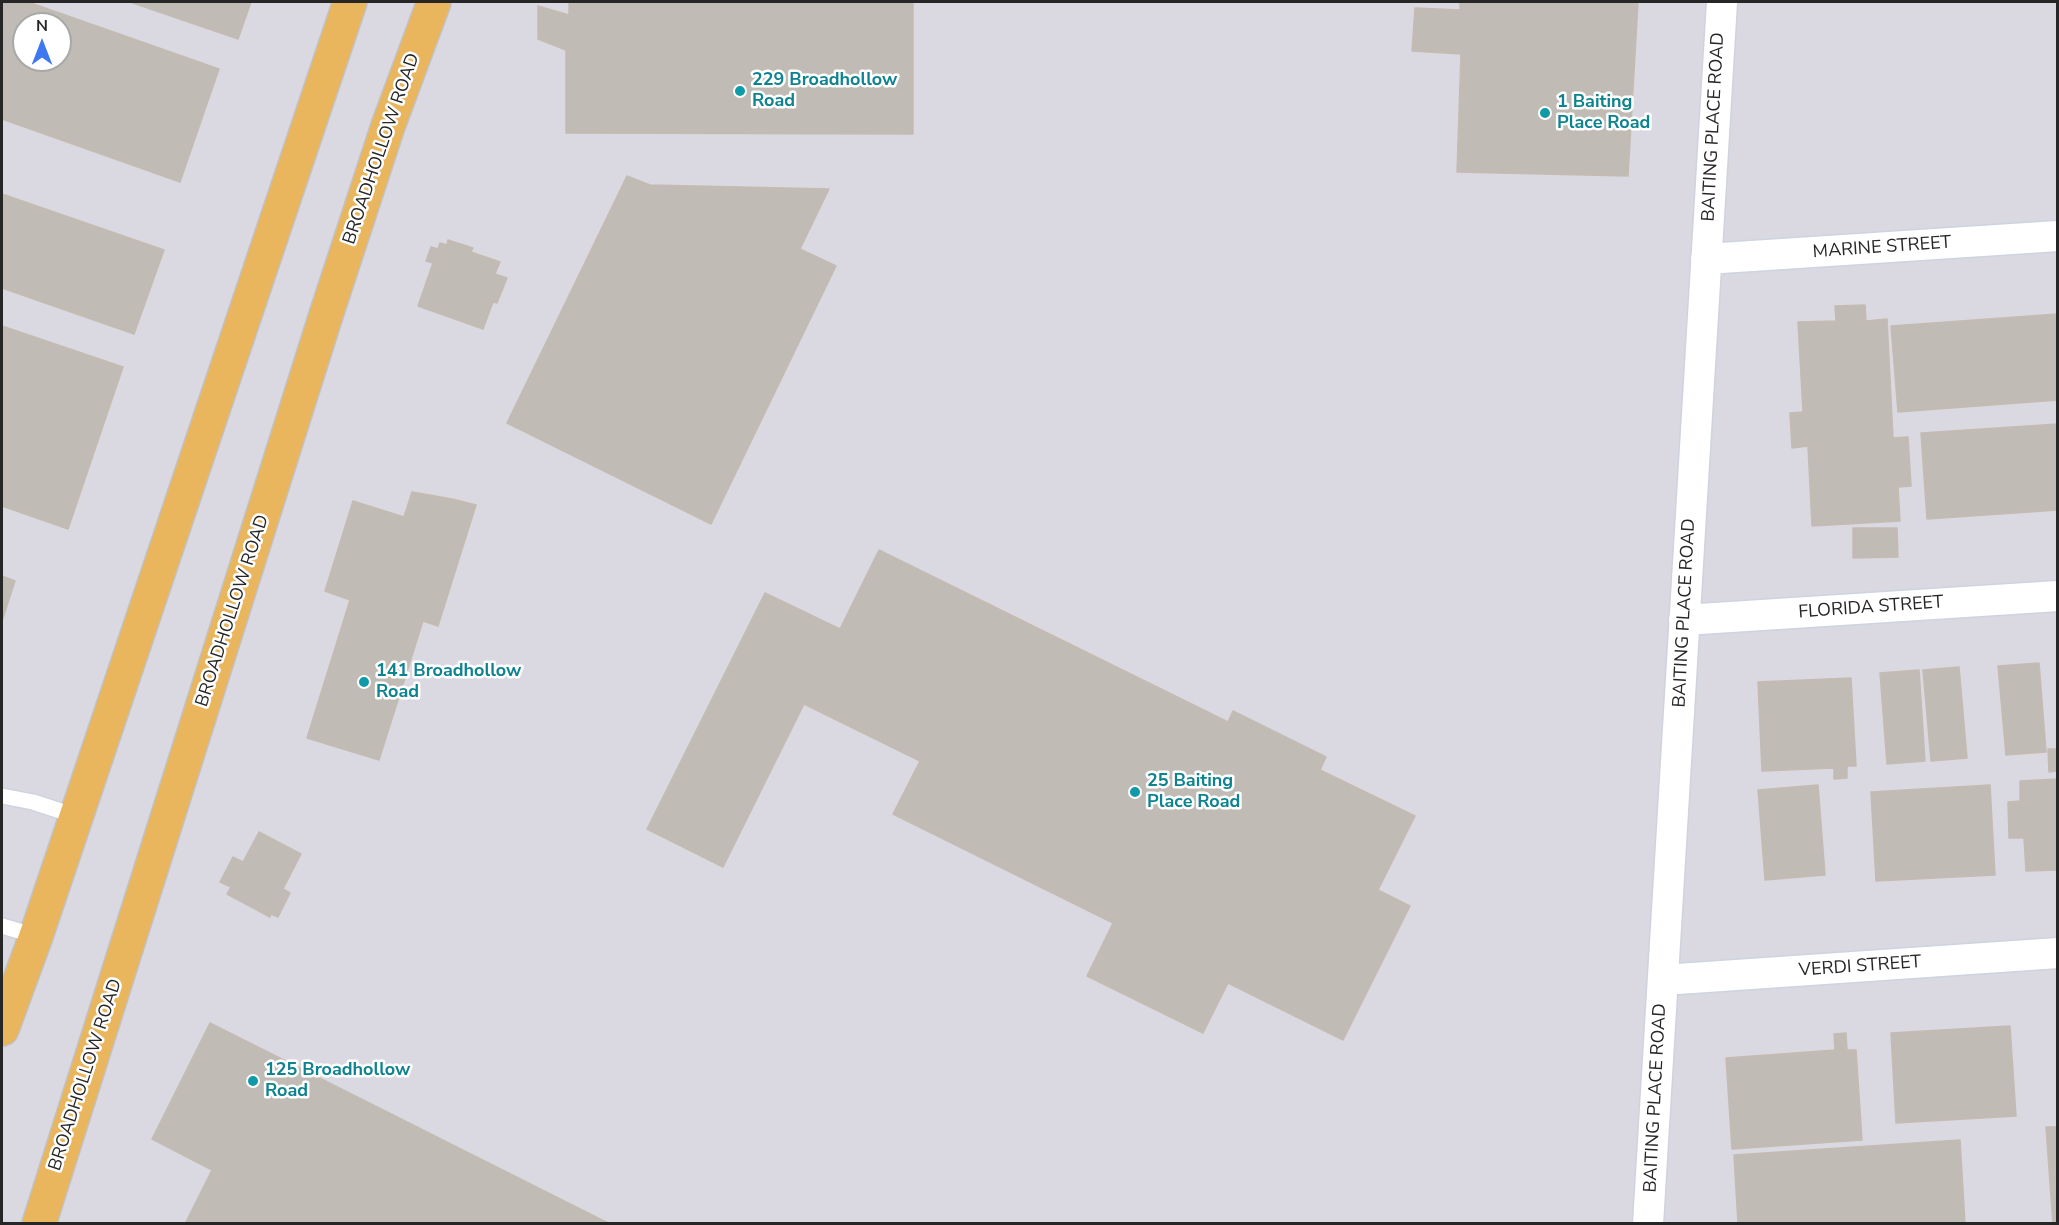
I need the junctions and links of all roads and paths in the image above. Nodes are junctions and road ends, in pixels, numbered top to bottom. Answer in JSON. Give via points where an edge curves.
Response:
{"nodes":[{"id":1,"x":350,"y":2,"type":"edge"},
{"id":2,"x":434,"y":2,"type":"edge"},
{"id":3,"x":1722,"y":2,"type":"edge"},
{"id":4,"x":2058,"y":236,"type":"edge"},
{"id":5,"x":1706,"y":259,"type":"junction"},
{"id":6,"x":2058,"y":596,"type":"edge"},
{"id":7,"x":1684,"y":620,"type":"junction"},
{"id":8,"x":2,"y":796,"type":"edge"},
{"id":9,"x":76,"y":816,"type":"junction"},
{"id":10,"x":2,"y":926,"type":"edge"},
{"id":11,"x":36,"y":936,"type":"junction"},
{"id":12,"x":2058,"y":953,"type":"edge"},
{"id":13,"x":1663,"y":980,"type":"junction"},
{"id":14,"x":2,"y":1029,"type":"edge"},
{"id":15,"x":39,"y":1224,"type":"edge"},
{"id":16,"x":1648,"y":1224,"type":"edge"}],
"edges":[{"from":1,"to":9,"type":"main road"},
{"from":2,"to":15,"type":"main road","name":"BROADHOLLOW ROAD","via":[[388,126],[326,315]]},
{"from":3,"to":5,"type":"street","name":"BAITING PLACE ROAD"},
{"from":4,"to":5,"type":"street","name":"MARINE STREET"},
{"from":5,"to":7,"type":"street","name":"BAITING PLACE ROAD"},
{"from":6,"to":7,"type":"street","name":"FLORIDA STREET"},
{"from":7,"to":13,"type":"street","name":"BAITING PLACE ROAD"},
{"from":8,"to":9,"type":"lane"},
{"from":9,"to":11,"type":"main road"},
{"from":10,"to":11,"type":"lane"},
{"from":11,"to":14,"type":"main road"},
{"from":12,"to":13,"type":"street","name":"VERDI STREET"},
{"from":13,"to":16,"type":"street","name":"BAITING PLACE ROAD"}]}
